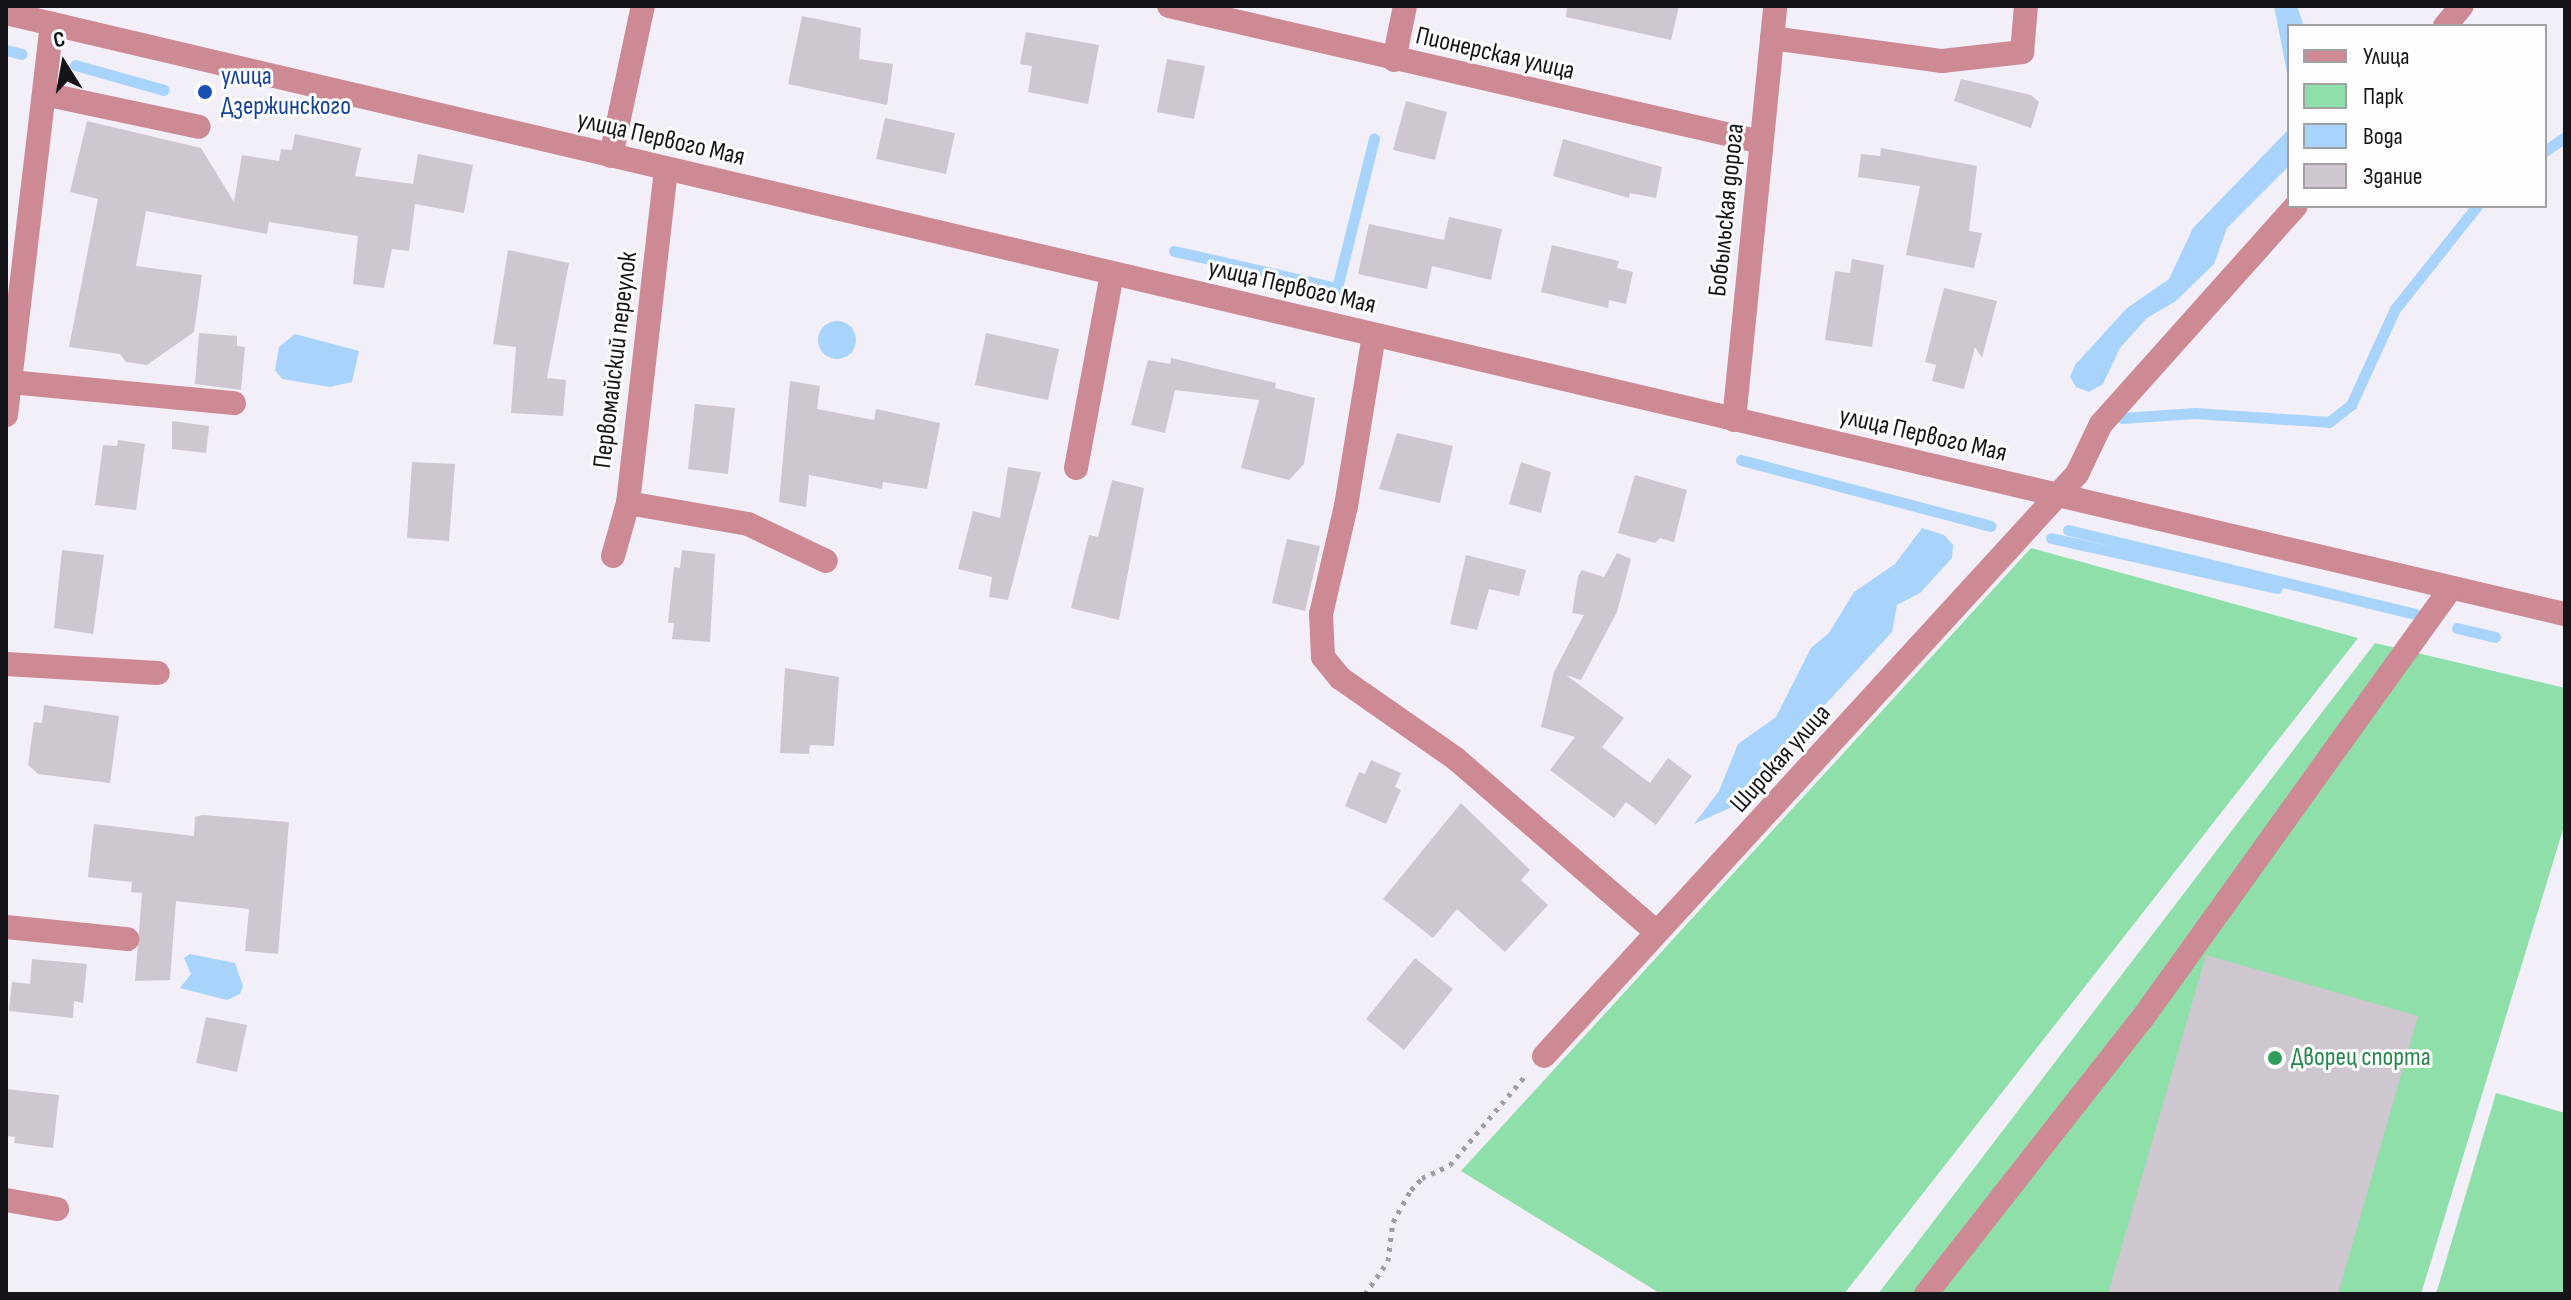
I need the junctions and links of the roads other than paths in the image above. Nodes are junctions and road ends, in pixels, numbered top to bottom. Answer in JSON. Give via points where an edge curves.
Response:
{"nodes":[{"id":1,"x":643,"y":6,"type":"edge"},
{"id":2,"x":1169,"y":6,"type":"edge"},
{"id":3,"x":1405,"y":6,"type":"edge"},
{"id":4,"x":1775,"y":6,"type":"edge"},
{"id":5,"x":2026,"y":6,"type":"edge"},
{"id":6,"x":2462,"y":6,"type":"edge"},
{"id":7,"x":6,"y":13,"type":"edge"},
{"id":8,"x":52,"y":24,"type":"junction"},
{"id":9,"x":2447,"y":24,"type":"edge"},
{"id":10,"x":1772,"y":38,"type":"junction"},
{"id":11,"x":1394,"y":60,"type":"junction"},
{"id":12,"x":44,"y":94,"type":"junction"},
{"id":13,"x":199,"y":127,"type":"dead end"},
{"id":14,"x":1761,"y":142,"type":"junction"},
{"id":15,"x":611,"y":156,"type":"junction"},
{"id":16,"x":666,"y":170,"type":"junction"},
{"id":17,"x":2294,"y":208,"type":"edge"},
{"id":18,"x":1112,"y":274,"type":"junction"},
{"id":19,"x":1374,"y":335,"type":"junction"},
{"id":20,"x":8,"y":396,"type":"edge"},
{"id":21,"x":234,"y":403,"type":"dead end"},
{"id":22,"x":1734,"y":420,"type":"junction"},
{"id":23,"x":1076,"y":468,"type":"dead end"},
{"id":24,"x":2055,"y":495,"type":"junction"},
{"id":25,"x":628,"y":503,"type":"junction"},
{"id":26,"x":613,"y":556,"type":"dead end"},
{"id":27,"x":826,"y":561,"type":"dead end"},
{"id":28,"x":2451,"y":588,"type":"junction"},
{"id":29,"x":2565,"y":614,"type":"edge"},
{"id":30,"x":6,"y":664,"type":"edge"},
{"id":31,"x":158,"y":673,"type":"dead end"},
{"id":32,"x":6,"y":927,"type":"edge"},
{"id":33,"x":1655,"y":931,"type":"junction"},
{"id":34,"x":127,"y":939,"type":"dead end"},
{"id":35,"x":1544,"y":1056,"type":"road end"},
{"id":36,"x":6,"y":1200,"type":"edge"},
{"id":37,"x":57,"y":1209,"type":"dead end"},
{"id":38,"x":1926,"y":1294,"type":"edge"}],
"edges":[{"from":1,"to":15,"type":"street"},
{"from":2,"to":11,"type":"street","name":"Пионерская улица"},
{"from":3,"to":11,"type":"street"},
{"from":4,"to":10,"type":"street","name":"Бобыльская дорога"},
{"from":5,"to":10,"type":"street","via":[[2022,52],[1942,61]]},
{"from":6,"to":9,"type":"street"},
{"from":7,"to":8,"type":"street","name":"улица Первого Мая"},
{"from":8,"to":12,"type":"street"},
{"from":8,"to":15,"type":"street","name":"улица Первого Мая"},
{"from":10,"to":14,"type":"street","name":"Бобыльская дорога"},
{"from":11,"to":14,"type":"street","name":"Пионерская улица"},
{"from":12,"to":13,"type":"street"},
{"from":12,"to":20,"type":"street"},
{"from":14,"to":22,"type":"street","name":"Бобыльская дорога"},
{"from":15,"to":16,"type":"street","name":"улица Первого Мая"},
{"from":16,"to":18,"type":"street","name":"улица Первого Мая"},
{"from":16,"to":25,"type":"street","name":"Первомайский переулок"},
{"from":17,"to":24,"type":"street","name":"Широкая улица","via":[[2101,424],[2077,474]]},
{"from":18,"to":19,"type":"street","name":"улица Первого Мая"},
{"from":18,"to":23,"type":"street"},
{"from":19,"to":22,"type":"street","name":"улица Первого Мая"},
{"from":19,"to":33,"type":"street","via":[[1346,506],[1321,614],[1323,657],[1340,678],[1456,759]]},
{"from":20,"to":21,"type":"street"},
{"from":22,"to":24,"type":"street","name":"улица Первого Мая"},
{"from":24,"to":28,"type":"street","name":"улица Первого Мая"},
{"from":24,"to":33,"type":"street","name":"Широкая улица","via":[[1766,818]]},
{"from":25,"to":26,"type":"street","name":"Первомайский переулок"},
{"from":25,"to":27,"type":"street","via":[[748,524]]},
{"from":28,"to":29,"type":"street","name":"улица Первого Мая"},
{"from":28,"to":38,"type":"street","via":[[2142,1019]]},
{"from":30,"to":31,"type":"street"},
{"from":32,"to":34,"type":"street"},
{"from":33,"to":35,"type":"street","name":"Широкая улица"},
{"from":36,"to":37,"type":"street"}]}
